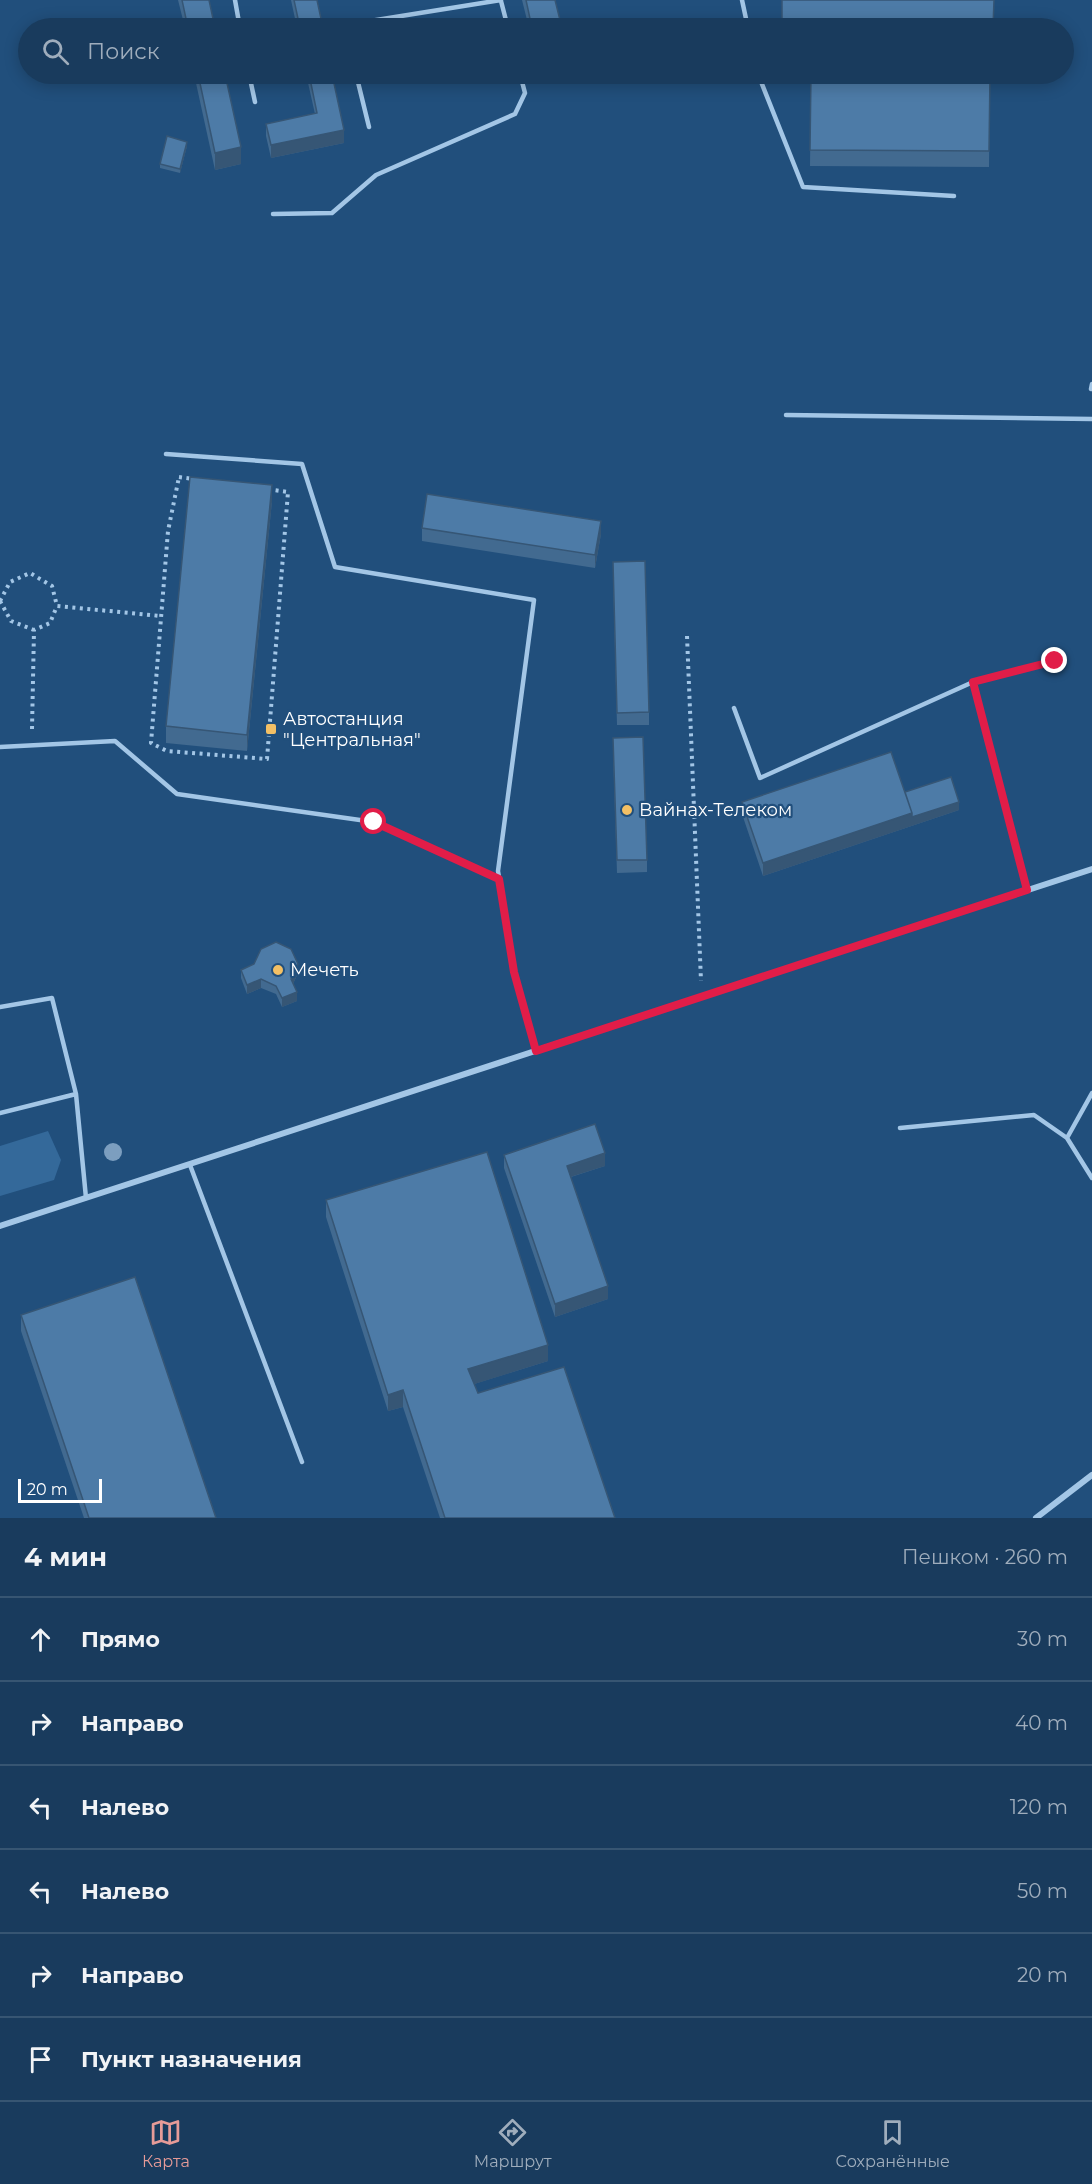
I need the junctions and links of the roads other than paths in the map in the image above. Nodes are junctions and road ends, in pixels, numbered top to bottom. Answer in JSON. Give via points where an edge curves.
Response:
{"nodes":[{"id":1,"x":235,"y":0,"type":"edge"},
{"id":2,"x":501,"y":0,"type":"edge"},
{"id":3,"x":742,"y":0,"type":"edge"},
{"id":4,"x":238,"y":18,"type":"edge"},
{"id":5,"x":389,"y":18,"type":"edge"},
{"id":6,"x":506,"y":18,"type":"edge"},
{"id":7,"x":746,"y":18,"type":"edge"},
{"id":8,"x":251,"y":84,"type":"edge"},
{"id":9,"x":358,"y":84,"type":"edge"},
{"id":10,"x":523,"y":84,"type":"edge"},
{"id":11,"x":762,"y":84,"type":"edge"},
{"id":12,"x":255,"y":102,"type":"dead end"},
{"id":13,"x":369,"y":127,"type":"dead end"},
{"id":14,"x":954,"y":196,"type":"dead end"},
{"id":15,"x":273,"y":214,"type":"dead end"},
{"id":16,"x":786,"y":415,"type":"dead end"},
{"id":17,"x":1092,"y":418,"type":"edge"},
{"id":18,"x":166,"y":454,"type":"dead end"},
{"id":19,"x":1055,"y":661,"type":"dead end"},
{"id":20,"x":973,"y":682,"type":"junction"},
{"id":21,"x":734,"y":708,"type":"dead end"},
{"id":22,"x":0,"y":747,"type":"edge"},
{"id":23,"x":1092,"y":869,"type":"edge"},
{"id":24,"x":499,"y":879,"type":"junction"},
{"id":25,"x":1027,"y":890,"type":"junction"},
{"id":26,"x":0,"y":1007,"type":"edge"},
{"id":27,"x":536,"y":1051,"type":"junction"},
{"id":28,"x":1092,"y":1093,"type":"edge"},
{"id":29,"x":76,"y":1094,"type":"junction"},
{"id":30,"x":0,"y":1113,"type":"edge"},
{"id":31,"x":900,"y":1128,"type":"dead end"},
{"id":32,"x":1067,"y":1138,"type":"junction"},
{"id":33,"x":190,"y":1165,"type":"junction"},
{"id":34,"x":1092,"y":1178,"type":"edge"},
{"id":35,"x":86,"y":1198,"type":"junction"},
{"id":36,"x":0,"y":1226,"type":"edge"},
{"id":37,"x":302,"y":1462,"type":"dead end"},
{"id":38,"x":1092,"y":1475,"type":"edge"},
{"id":39,"x":1036,"y":1518,"type":"edge"}],
"edges":[{"from":1,"to":4,"type":"lane"},
{"from":2,"to":5,"type":"lane"},
{"from":2,"to":6,"type":"lane"},
{"from":3,"to":7,"type":"lane"},
{"from":8,"to":12,"type":"lane"},
{"from":9,"to":13,"type":"lane"},
{"from":10,"to":15,"type":"lane","via":[[525,93],[515,114],[376,175],[332,213]]},
{"from":11,"to":14,"type":"lane","via":[[804,187]]},
{"from":16,"to":17,"type":"lane"},
{"from":18,"to":24,"type":"lane","via":[[302,464],[335,567],[534,600]]},
{"from":19,"to":20,"type":"lane"},
{"from":20,"to":21,"type":"lane","via":[[760,778]]},
{"from":20,"to":25,"type":"lane"},
{"from":22,"to":24,"type":"lane","via":[[115,741],[177,794],[374,822]]},
{"from":23,"to":25,"type":"street"},
{"from":24,"to":27,"type":"lane","via":[[514,972]]},
{"from":25,"to":27,"type":"street"},
{"from":26,"to":29,"type":"lane","via":[[52,998]]},
{"from":27,"to":33,"type":"street"},
{"from":28,"to":32,"type":"lane"},
{"from":29,"to":30,"type":"lane"},
{"from":29,"to":35,"type":"lane"},
{"from":31,"to":32,"type":"lane","via":[[1034,1115]]},
{"from":32,"to":34,"type":"lane"},
{"from":33,"to":35,"type":"street"},
{"from":33,"to":37,"type":"lane"},
{"from":35,"to":36,"type":"street"},
{"from":38,"to":39,"type":"street"}]}
